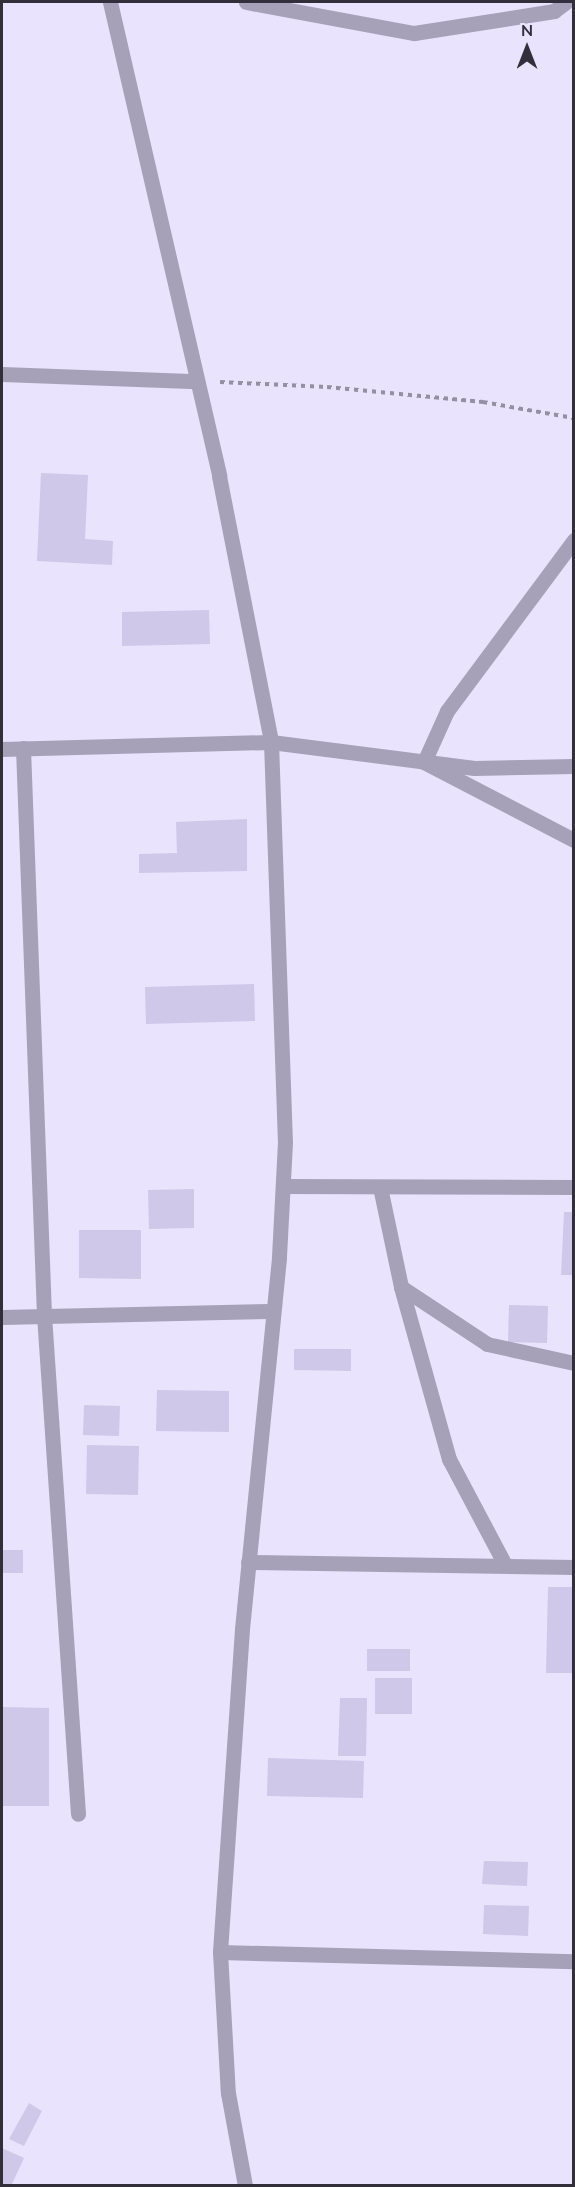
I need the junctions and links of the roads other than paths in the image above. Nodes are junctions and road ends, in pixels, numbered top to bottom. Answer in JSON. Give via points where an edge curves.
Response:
{"nodes":[{"id":1,"x":110,"y":2,"type":"edge"},
{"id":2,"x":246,"y":2,"type":"edge"},
{"id":3,"x":566,"y":2,"type":"edge"},
{"id":4,"x":2,"y":374,"type":"edge"},
{"id":5,"x":197,"y":381,"type":"junction"},
{"id":6,"x":573,"y":540,"type":"edge"},
{"id":7,"x":271,"y":742,"type":"junction"},
{"id":8,"x":23,"y":748,"type":"junction"},
{"id":9,"x":2,"y":749,"type":"edge"},
{"id":10,"x":424,"y":762,"type":"junction"},
{"id":11,"x":573,"y":765,"type":"edge"},
{"id":12,"x":573,"y":840,"type":"edge"},
{"id":13,"x":283,"y":1186,"type":"junction"},
{"id":14,"x":380,"y":1187,"type":"junction"},
{"id":15,"x":573,"y":1187,"type":"edge"},
{"id":16,"x":401,"y":1287,"type":"junction"},
{"id":17,"x":270,"y":1311,"type":"junction"},
{"id":18,"x":44,"y":1315,"type":"junction"},
{"id":19,"x":2,"y":1317,"type":"edge"},
{"id":20,"x":573,"y":1363,"type":"edge"},
{"id":21,"x":248,"y":1562,"type":"junction"},
{"id":22,"x":504,"y":1563,"type":"junction"},
{"id":23,"x":573,"y":1567,"type":"edge"},
{"id":24,"x":78,"y":1814,"type":"dead end"},
{"id":25,"x":220,"y":1952,"type":"junction"},
{"id":26,"x":573,"y":1961,"type":"edge"},
{"id":27,"x":245,"y":2186,"type":"edge"}],
"edges":[{"from":1,"to":5,"type":"street"},
{"from":2,"to":3,"type":"street","via":[[414,33],[554,11]]},
{"from":4,"to":5,"type":"street"},
{"from":5,"to":7,"type":"street"},
{"from":6,"to":10,"type":"street","via":[[447,711]]},
{"from":7,"to":8,"type":"street"},
{"from":7,"to":10,"type":"street"},
{"from":7,"to":13,"type":"street","via":[[285,1142]]},
{"from":8,"to":9,"type":"street"},
{"from":8,"to":18,"type":"street"},
{"from":10,"to":11,"type":"street","via":[[474,768]]},
{"from":10,"to":12,"type":"street"},
{"from":13,"to":14,"type":"street"},
{"from":13,"to":17,"type":"street"},
{"from":14,"to":15,"type":"street"},
{"from":14,"to":16,"type":"street"},
{"from":16,"to":20,"type":"street","via":[[487,1344]]},
{"from":16,"to":22,"type":"street","via":[[449,1459]]},
{"from":17,"to":18,"type":"street"},
{"from":17,"to":21,"type":"street"},
{"from":18,"to":19,"type":"street"},
{"from":18,"to":24,"type":"street"},
{"from":21,"to":22,"type":"street"},
{"from":21,"to":25,"type":"street"},
{"from":22,"to":23,"type":"street"},
{"from":25,"to":26,"type":"street"},
{"from":25,"to":27,"type":"street","via":[[228,2093]]}]}
